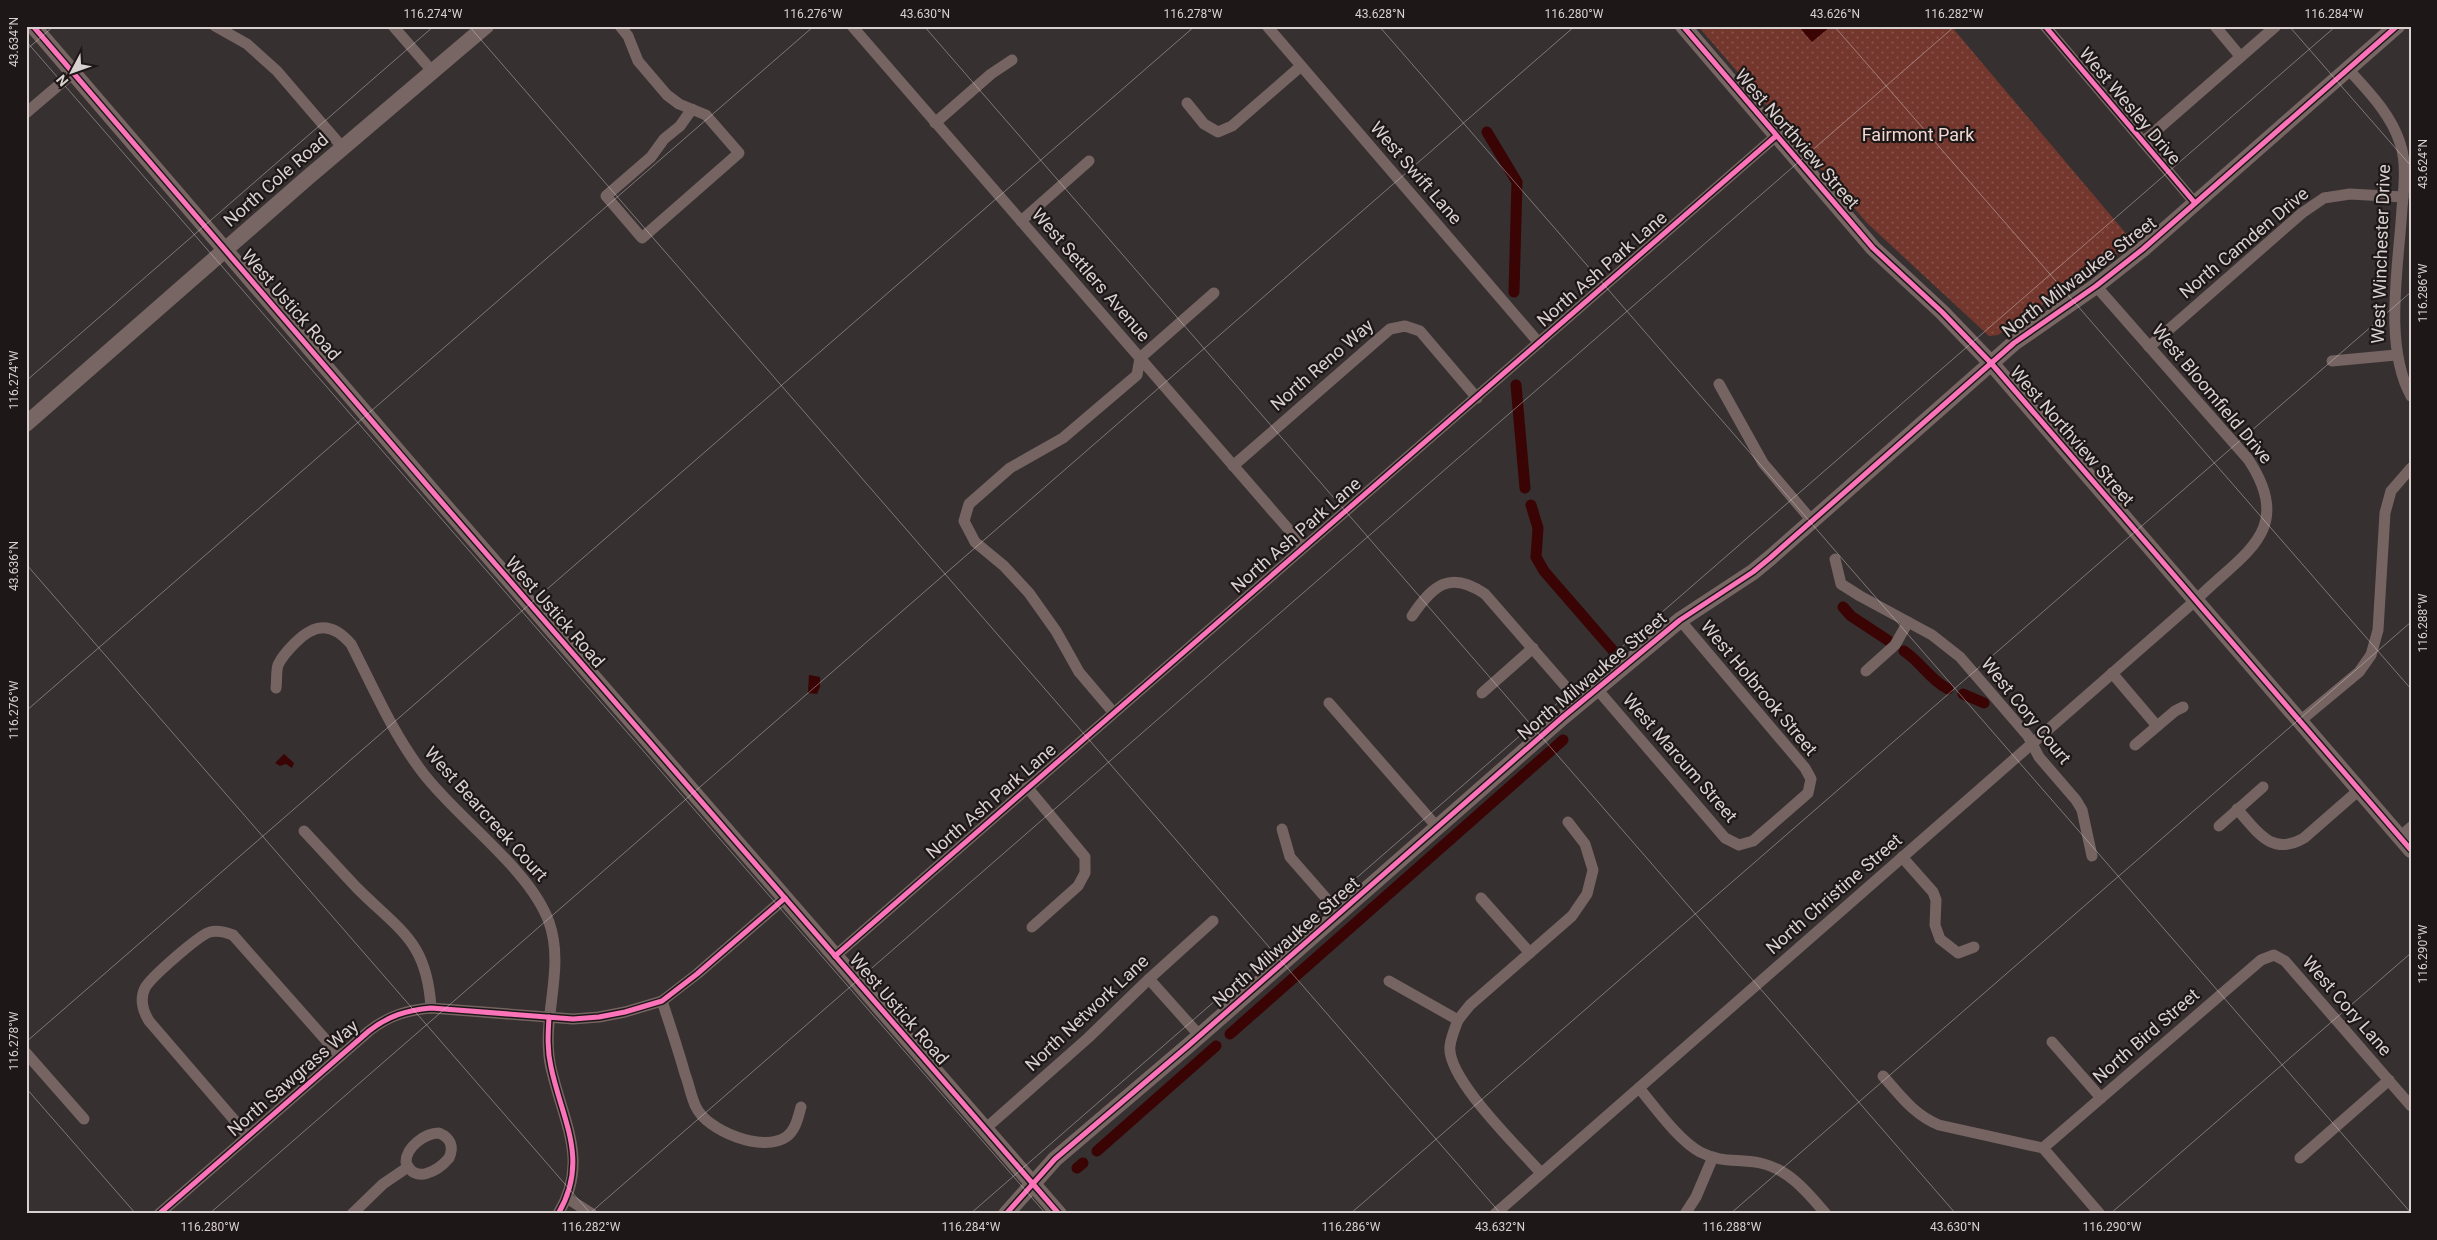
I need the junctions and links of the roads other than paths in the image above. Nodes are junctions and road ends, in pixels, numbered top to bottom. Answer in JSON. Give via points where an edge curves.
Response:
{"nodes":[{"id":1,"x":33,"y":26,"type":"edge"},
{"id":2,"x":215,"y":26,"type":"edge"},
{"id":3,"x":393,"y":26,"type":"edge"},
{"id":4,"x":486,"y":26,"type":"edge"},
{"id":5,"x":620,"y":26,"type":"edge"},
{"id":6,"x":1267,"y":26,"type":"edge"},
{"id":7,"x":1682,"y":26,"type":"edge"},
{"id":8,"x":2045,"y":26,"type":"edge"},
{"id":9,"x":2215,"y":26,"type":"edge"},
{"id":10,"x":2276,"y":26,"type":"edge"},
{"id":11,"x":2397,"y":26,"type":"edge"},
{"id":12,"x":854,"y":27,"type":"edge"},
{"id":13,"x":2240,"y":56,"type":"junction"},
{"id":14,"x":1012,"y":60,"type":"dead end"},
{"id":15,"x":1301,"y":66,"type":"junction"},
{"id":16,"x":2348,"y":69,"type":"junction"},
{"id":17,"x":433,"y":72,"type":"junction"},
{"id":18,"x":73,"y":73,"type":"junction"},
{"id":19,"x":1187,"y":102,"type":"dead end"},
{"id":20,"x":692,"y":109,"type":"junction"},
{"id":21,"x":26,"y":113,"type":"edge"},
{"id":22,"x":935,"y":122,"type":"junction"},
{"id":23,"x":1776,"y":136,"type":"junction"},
{"id":24,"x":2143,"y":142,"type":"junction"},
{"id":25,"x":343,"y":148,"type":"junction"},
{"id":26,"x":1089,"y":161,"type":"dead end"},
{"id":27,"x":2403,"y":198,"type":"junction"},
{"id":28,"x":2195,"y":203,"type":"junction"},
{"id":29,"x":1021,"y":221,"type":"junction"},
{"id":30,"x":226,"y":250,"type":"junction"},
{"id":31,"x":2096,"y":286,"type":"junction"},
{"id":32,"x":1214,"y":293,"type":"dead end"},
{"id":33,"x":1539,"y":343,"type":"junction"},
{"id":34,"x":2149,"y":347,"type":"junction"},
{"id":35,"x":2396,"y":355,"type":"junction"},
{"id":36,"x":1140,"y":358,"type":"junction"},
{"id":37,"x":2332,"y":361,"type":"dead end"},
{"id":38,"x":1991,"y":363,"type":"junction"},
{"id":39,"x":1720,"y":384,"type":"dead end"},
{"id":40,"x":2411,"y":396,"type":"edge"},
{"id":41,"x":1477,"y":398,"type":"junction"},
{"id":42,"x":26,"y":424,"type":"edge"},
{"id":43,"x":1233,"y":466,"type":"junction"},
{"id":44,"x":2411,"y":468,"type":"edge"},
{"id":45,"x":1813,"y":522,"type":"junction"},
{"id":46,"x":1303,"y":546,"type":"junction"},
{"id":47,"x":1836,"y":558,"type":"dead end"},
{"id":48,"x":2196,"y":600,"type":"junction"},
{"id":49,"x":1412,"y":616,"type":"dead end"},
{"id":50,"x":1680,"y":620,"type":"junction"},
{"id":51,"x":1908,"y":622,"type":"junction"},
{"id":52,"x":1533,"y":648,"type":"junction"},
{"id":53,"x":1866,"y":671,"type":"dead end"},
{"id":54,"x":2112,"y":673,"type":"junction"},
{"id":55,"x":276,"y":688,"type":"dead end"},
{"id":56,"x":1597,"y":689,"type":"junction"},
{"id":57,"x":1482,"y":693,"type":"dead end"},
{"id":58,"x":1329,"y":703,"type":"dead end"},
{"id":59,"x":1580,"y":703,"type":"junction"},
{"id":60,"x":2183,"y":707,"type":"dead end"},
{"id":61,"x":1113,"y":712,"type":"junction"},
{"id":62,"x":2300,"y":721,"type":"junction"},
{"id":63,"x":2157,"y":726,"type":"junction"},
{"id":64,"x":2032,"y":743,"type":"junction"},
{"id":65,"x":2135,"y":745,"type":"dead end"},
{"id":66,"x":1027,"y":787,"type":"junction"},
{"id":67,"x":2263,"y":787,"type":"dead end"},
{"id":68,"x":2359,"y":790,"type":"junction"},
{"id":69,"x":2237,"y":809,"type":"junction"},
{"id":70,"x":1568,"y":822,"type":"dead end"},
{"id":71,"x":2219,"y":826,"type":"dead end"},
{"id":72,"x":1437,"y":827,"type":"junction"},
{"id":73,"x":1282,"y":829,"type":"dead end"},
{"id":74,"x":304,"y":831,"type":"dead end"},
{"id":75,"x":2405,"y":832,"type":"edge"},
{"id":76,"x":1740,"y":845,"type":"joint"},
{"id":77,"x":2411,"y":850,"type":"edge"},
{"id":78,"x":2092,"y":856,"type":"dead end"},
{"id":79,"x":1902,"y":857,"type":"junction"},
{"id":80,"x":785,"y":898,"type":"junction"},
{"id":81,"x":1482,"y":898,"type":"dead end"},
{"id":82,"x":1339,"y":913,"type":"junction"},
{"id":83,"x":1212,"y":921,"type":"dead end"},
{"id":84,"x":1032,"y":926,"type":"dead end"},
{"id":85,"x":1974,"y":947,"type":"dead end"},
{"id":86,"x":1530,"y":953,"type":"junction"},
{"id":87,"x":2274,"y":955,"type":"joint"},
{"id":88,"x":835,"y":956,"type":"junction"},
{"id":89,"x":1148,"y":979,"type":"junction"},
{"id":90,"x":1389,"y":981,"type":"dead end"},
{"id":91,"x":662,"y":1001,"type":"junction"},
{"id":92,"x":430,"y":1008,"type":"junction"},
{"id":93,"x":548,"y":1017,"type":"junction"},
{"id":94,"x":1458,"y":1020,"type":"junction"},
{"id":95,"x":1200,"y":1036,"type":"junction"},
{"id":96,"x":2052,"y":1042,"type":"dead end"},
{"id":97,"x":26,"y":1053,"type":"edge"},
{"id":98,"x":340,"y":1056,"type":"junction"},
{"id":99,"x":1883,"y":1076,"type":"dead end"},
{"id":100,"x":2389,"y":1080,"type":"junction"},
{"id":101,"x":1639,"y":1088,"type":"junction"},
{"id":102,"x":2101,"y":1098,"type":"junction"},
{"id":103,"x":2411,"y":1106,"type":"edge"},
{"id":104,"x":802,"y":1107,"type":"dead end"},
{"id":105,"x":84,"y":1119,"type":"dead end"},
{"id":106,"x":985,"y":1129,"type":"junction"},
{"id":107,"x":248,"y":1136,"type":"junction"},
{"id":108,"x":2043,"y":1148,"type":"junction"},
{"id":109,"x":1713,"y":1157,"type":"junction"},
{"id":110,"x":2300,"y":1158,"type":"dead end"},
{"id":111,"x":408,"y":1166,"type":"dead end"},
{"id":112,"x":1541,"y":1173,"type":"junction"},
{"id":113,"x":1034,"y":1185,"type":"junction"},
{"id":114,"x":567,"y":1198,"type":"junction"},
{"id":115,"x":159,"y":1214,"type":"edge"},
{"id":116,"x":352,"y":1214,"type":"edge"},
{"id":117,"x":558,"y":1214,"type":"edge"},
{"id":118,"x":592,"y":1214,"type":"edge"},
{"id":119,"x":1006,"y":1214,"type":"edge"},
{"id":120,"x":1059,"y":1214,"type":"edge"},
{"id":121,"x":1067,"y":1214,"type":"edge"},
{"id":122,"x":1495,"y":1214,"type":"edge"},
{"id":123,"x":1685,"y":1214,"type":"edge"},
{"id":124,"x":1826,"y":1214,"type":"edge"},
{"id":125,"x":2100,"y":1214,"type":"edge"}],
"edges":[{"from":1,"to":18,"type":"main road","name":"West Ustick Road"},
{"from":2,"to":25,"type":"street","via":[[247,44],[277,71]]},
{"from":3,"to":17,"type":"street"},
{"from":4,"to":17,"type":"main road","name":"North Cole Road"},
{"from":5,"to":20,"type":"street","via":[[628,36],[638,61],[667,95]]},
{"from":6,"to":15,"type":"street","name":"West Swift Lane"},
{"from":7,"to":23,"type":"main road","name":"West Northview Street"},
{"from":8,"to":24,"type":"street","name":"West Wesley Drive"},
{"from":9,"to":13,"type":"street"},
{"from":10,"to":13,"type":"street"},
{"from":11,"to":16,"type":"main road","name":"North Milwaukee Street"},
{"from":12,"to":22,"type":"street","name":"West Settlers Avenue"},
{"from":13,"to":24,"type":"street"},
{"from":14,"to":22,"type":"street"},
{"from":15,"to":19,"type":"street","via":[[1232,126],[1218,132],[1204,124]]},
{"from":15,"to":33,"type":"street","name":"West Swift Lane"},
{"from":16,"to":27,"type":"street","name":"West Winchester Drive","via":[[2383,108],[2400,144]]},
{"from":16,"to":28,"type":"main road","name":"North Milwaukee Street"},
{"from":17,"to":25,"type":"main road","name":"North Cole Road"},
{"from":18,"to":21,"type":"street"},
{"from":18,"to":30,"type":"main road","name":"West Ustick Road"},
{"from":20,"to":20,"type":"street","via":[[706,116],[739,153],[642,238],[606,196],[651,157]]},
{"from":22,"to":29,"type":"street","name":"West Settlers Avenue"},
{"from":23,"to":33,"type":"street","name":"North Ash Park Lane"},
{"from":23,"to":38,"type":"main road","name":"West Northview Street","via":[[1873,248]]},
{"from":24,"to":28,"type":"street","name":"West Wesley Drive"},
{"from":25,"to":30,"type":"main road","name":"North Cole Road"},
{"from":26,"to":29,"type":"street"},
{"from":27,"to":34,"type":"street","name":"North Camden Drive","via":[[2350,194],[2324,198],[2302,213]]},
{"from":27,"to":35,"type":"street","name":"West Winchester Drive","via":[[2394,327]]},
{"from":28,"to":31,"type":"main road","name":"North Milwaukee Street"},
{"from":29,"to":36,"type":"street","name":"West Settlers Avenue"},
{"from":30,"to":42,"type":"main road","name":"North Cole Road"},
{"from":30,"to":80,"type":"main road","name":"West Ustick Road"},
{"from":31,"to":34,"type":"street","name":"West Bloomfield Drive"},
{"from":31,"to":38,"type":"main road","name":"North Milwaukee Street"},
{"from":32,"to":36,"type":"street"},
{"from":33,"to":41,"type":"street","name":"North Ash Park Lane"},
{"from":34,"to":48,"type":"street","name":"West Bloomfield Drive","via":[[2248,459],[2266,494],[2267,517],[2254,546]]},
{"from":35,"to":37,"type":"street"},
{"from":35,"to":40,"type":"street","name":"West Winchester Drive"},
{"from":36,"to":43,"type":"street","name":"West Settlers Avenue"},
{"from":36,"to":61,"type":"street","via":[[1137,375],[1063,438],[1010,468],[969,504],[964,521],[975,542],[1029,593],[1080,672]]},
{"from":38,"to":45,"type":"main road","name":"North Milwaukee Street"},
{"from":38,"to":48,"type":"main road","name":"West Northview Street"},
{"from":39,"to":45,"type":"street","via":[[1763,463]]},
{"from":41,"to":43,"type":"street","name":"North Reno Way","via":[[1420,331],[1405,326],[1390,329]]},
{"from":41,"to":46,"type":"street","name":"North Ash Park Lane"},
{"from":43,"to":46,"type":"street","name":"West Settlers Avenue"},
{"from":44,"to":62,"type":"street","via":[[2391,491],[2385,513],[2378,630],[2371,655],[2359,672]]},
{"from":45,"to":50,"type":"main road","name":"North Milwaukee Street","via":[[1753,572]]},
{"from":46,"to":61,"type":"street","name":"North Ash Park Lane"},
{"from":47,"to":51,"type":"street","name":"West Cory Court","via":[[1842,584]]},
{"from":48,"to":54,"type":"street","name":"North Christine Street"},
{"from":48,"to":62,"type":"main road","name":"West Northview Street"},
{"from":49,"to":52,"type":"street","via":[[1435,588],[1445,582],[1465,583],[1485,594]]},
{"from":50,"to":56,"type":"main road","name":"North Milwaukee Street"},
{"from":50,"to":76,"type":"street","name":"West Holbrook Street","via":[[1811,779],[1808,793],[1754,841]]},
{"from":51,"to":53,"type":"street","via":[[1895,645]]},
{"from":51,"to":64,"type":"street","name":"West Cory Court","via":[[1947,645],[1960,657]]},
{"from":52,"to":57,"type":"street"},
{"from":52,"to":59,"type":"street"},
{"from":54,"to":63,"type":"street"},
{"from":54,"to":64,"type":"street","name":"North Christine Street"},
{"from":55,"to":93,"type":"street","name":"West Bearcreek Court","via":[[278,666],[304,634],[316,628],[330,628],[342,633],[422,772],[522,878],[542,905],[555,950]]},
{"from":56,"to":59,"type":"main road","name":"North Milwaukee Street"},
{"from":56,"to":76,"type":"street","name":"West Marcum Street","via":[[1725,838]]},
{"from":58,"to":72,"type":"street"},
{"from":59,"to":72,"type":"main road","name":"North Milwaukee Street"},
{"from":60,"to":63,"type":"street"},
{"from":61,"to":66,"type":"street","name":"North Ash Park Lane"},
{"from":62,"to":68,"type":"main road","name":"West Northview Street"},
{"from":63,"to":65,"type":"street"},
{"from":64,"to":78,"type":"street","name":"West Cory Court","via":[[2039,757],[2082,810]]},
{"from":64,"to":79,"type":"street","name":"North Christine Street"},
{"from":66,"to":84,"type":"street","via":[[1085,857],[1085,873],[1078,886]]},
{"from":66,"to":88,"type":"street","name":"North Ash Park Lane"},
{"from":67,"to":69,"type":"street"},
{"from":68,"to":69,"type":"street","via":[[2304,838],[2282,846],[2270,843]]},
{"from":68,"to":75,"type":"main road","name":"West Northview Street"},
{"from":69,"to":71,"type":"street"},
{"from":70,"to":86,"type":"street","via":[[1585,844],[1593,870],[1587,894],[1572,916]]},
{"from":72,"to":82,"type":"main road","name":"North Milwaukee Street"},
{"from":73,"to":82,"type":"street","name":"North Milwaukee Street","via":[[1290,857]]},
{"from":74,"to":92,"type":"street","via":[[411,940],[427,972]]},
{"from":75,"to":77,"type":"main road","name":"West Northview Street"},
{"from":79,"to":85,"type":"street","via":[[1933,892],[1936,900],[1935,925],[1940,939],[1958,953]]},
{"from":79,"to":101,"type":"street","name":"North Christine Street"},
{"from":80,"to":88,"type":"main road","name":"West Ustick Road"},
{"from":80,"to":91,"type":"street","name":"North Sawgrass Way"},
{"from":81,"to":86,"type":"street"},
{"from":82,"to":95,"type":"main road","name":"North Milwaukee Street"},
{"from":83,"to":89,"type":"street","name":"North Network Lane"},
{"from":86,"to":94,"type":"street","via":[[1470,1005]]},
{"from":87,"to":100,"type":"street","name":"West Cory Lane","via":[[2285,961]]},
{"from":87,"to":102,"type":"street","name":"North Bird Street","via":[[2261,960]]},
{"from":88,"to":106,"type":"main road","name":"West Ustick Road"},
{"from":89,"to":95,"type":"street"},
{"from":89,"to":106,"type":"street","name":"North Network Lane","via":[[1082,1044]]},
{"from":90,"to":94,"type":"street"},
{"from":91,"to":93,"type":"street","name":"North Sawgrass Way","via":[[599,1017]]},
{"from":91,"to":104,"type":"street","via":[[696,1107],[712,1125],[752,1142],[776,1142],[795,1126]]},
{"from":92,"to":93,"type":"street","name":"North Sawgrass Way"},
{"from":92,"to":98,"type":"street","name":"North Sawgrass Way","via":[[389,1017]]},
{"from":93,"to":114,"type":"street","name":"West Bearcreek Court","via":[[551,1068],[573,1149],[572,1182]]},
{"from":94,"to":112,"type":"street","via":[[1450,1047],[1453,1067],[1464,1086]]},
{"from":95,"to":113,"type":"main road","name":"North Milwaukee Street","via":[[1054,1159]]},
{"from":96,"to":102,"type":"street"},
{"from":97,"to":105,"type":"street"},
{"from":98,"to":107,"type":"street","name":"North Sawgrass Way"},
{"from":98,"to":107,"type":"street","via":[[232,934],[209,932],[198,939],[145,987],[143,1011]]},
{"from":99,"to":108,"type":"street","via":[[1909,1106],[1928,1121]]},
{"from":100,"to":103,"type":"street","name":"West Cory Lane"},
{"from":100,"to":110,"type":"street"},
{"from":101,"to":109,"type":"street","via":[[1687,1143]]},
{"from":101,"to":112,"type":"street","name":"North Christine Street"},
{"from":102,"to":108,"type":"street","name":"North Bird Street"},
{"from":106,"to":113,"type":"main road","name":"West Ustick Road"},
{"from":107,"to":115,"type":"street","name":"North Sawgrass Way"},
{"from":108,"to":125,"type":"street"},
{"from":109,"to":123,"type":"street"},
{"from":109,"to":124,"type":"street","via":[[1729,1162],[1760,1163],[1781,1171],[1801,1186]]},
{"from":111,"to":116,"type":"street","via":[[383,1184]]},
{"from":112,"to":122,"type":"street","name":"North Christine Street"},
{"from":113,"to":119,"type":"main road","name":"North Milwaukee Street"},
{"from":113,"to":120,"type":"main road","name":"West Ustick Road"},
{"from":114,"to":117,"type":"street","name":"West Bearcreek Court"},
{"from":114,"to":118,"type":"street"},
{"from":120,"to":121,"type":"main road","name":"West Ustick Road"}]}
